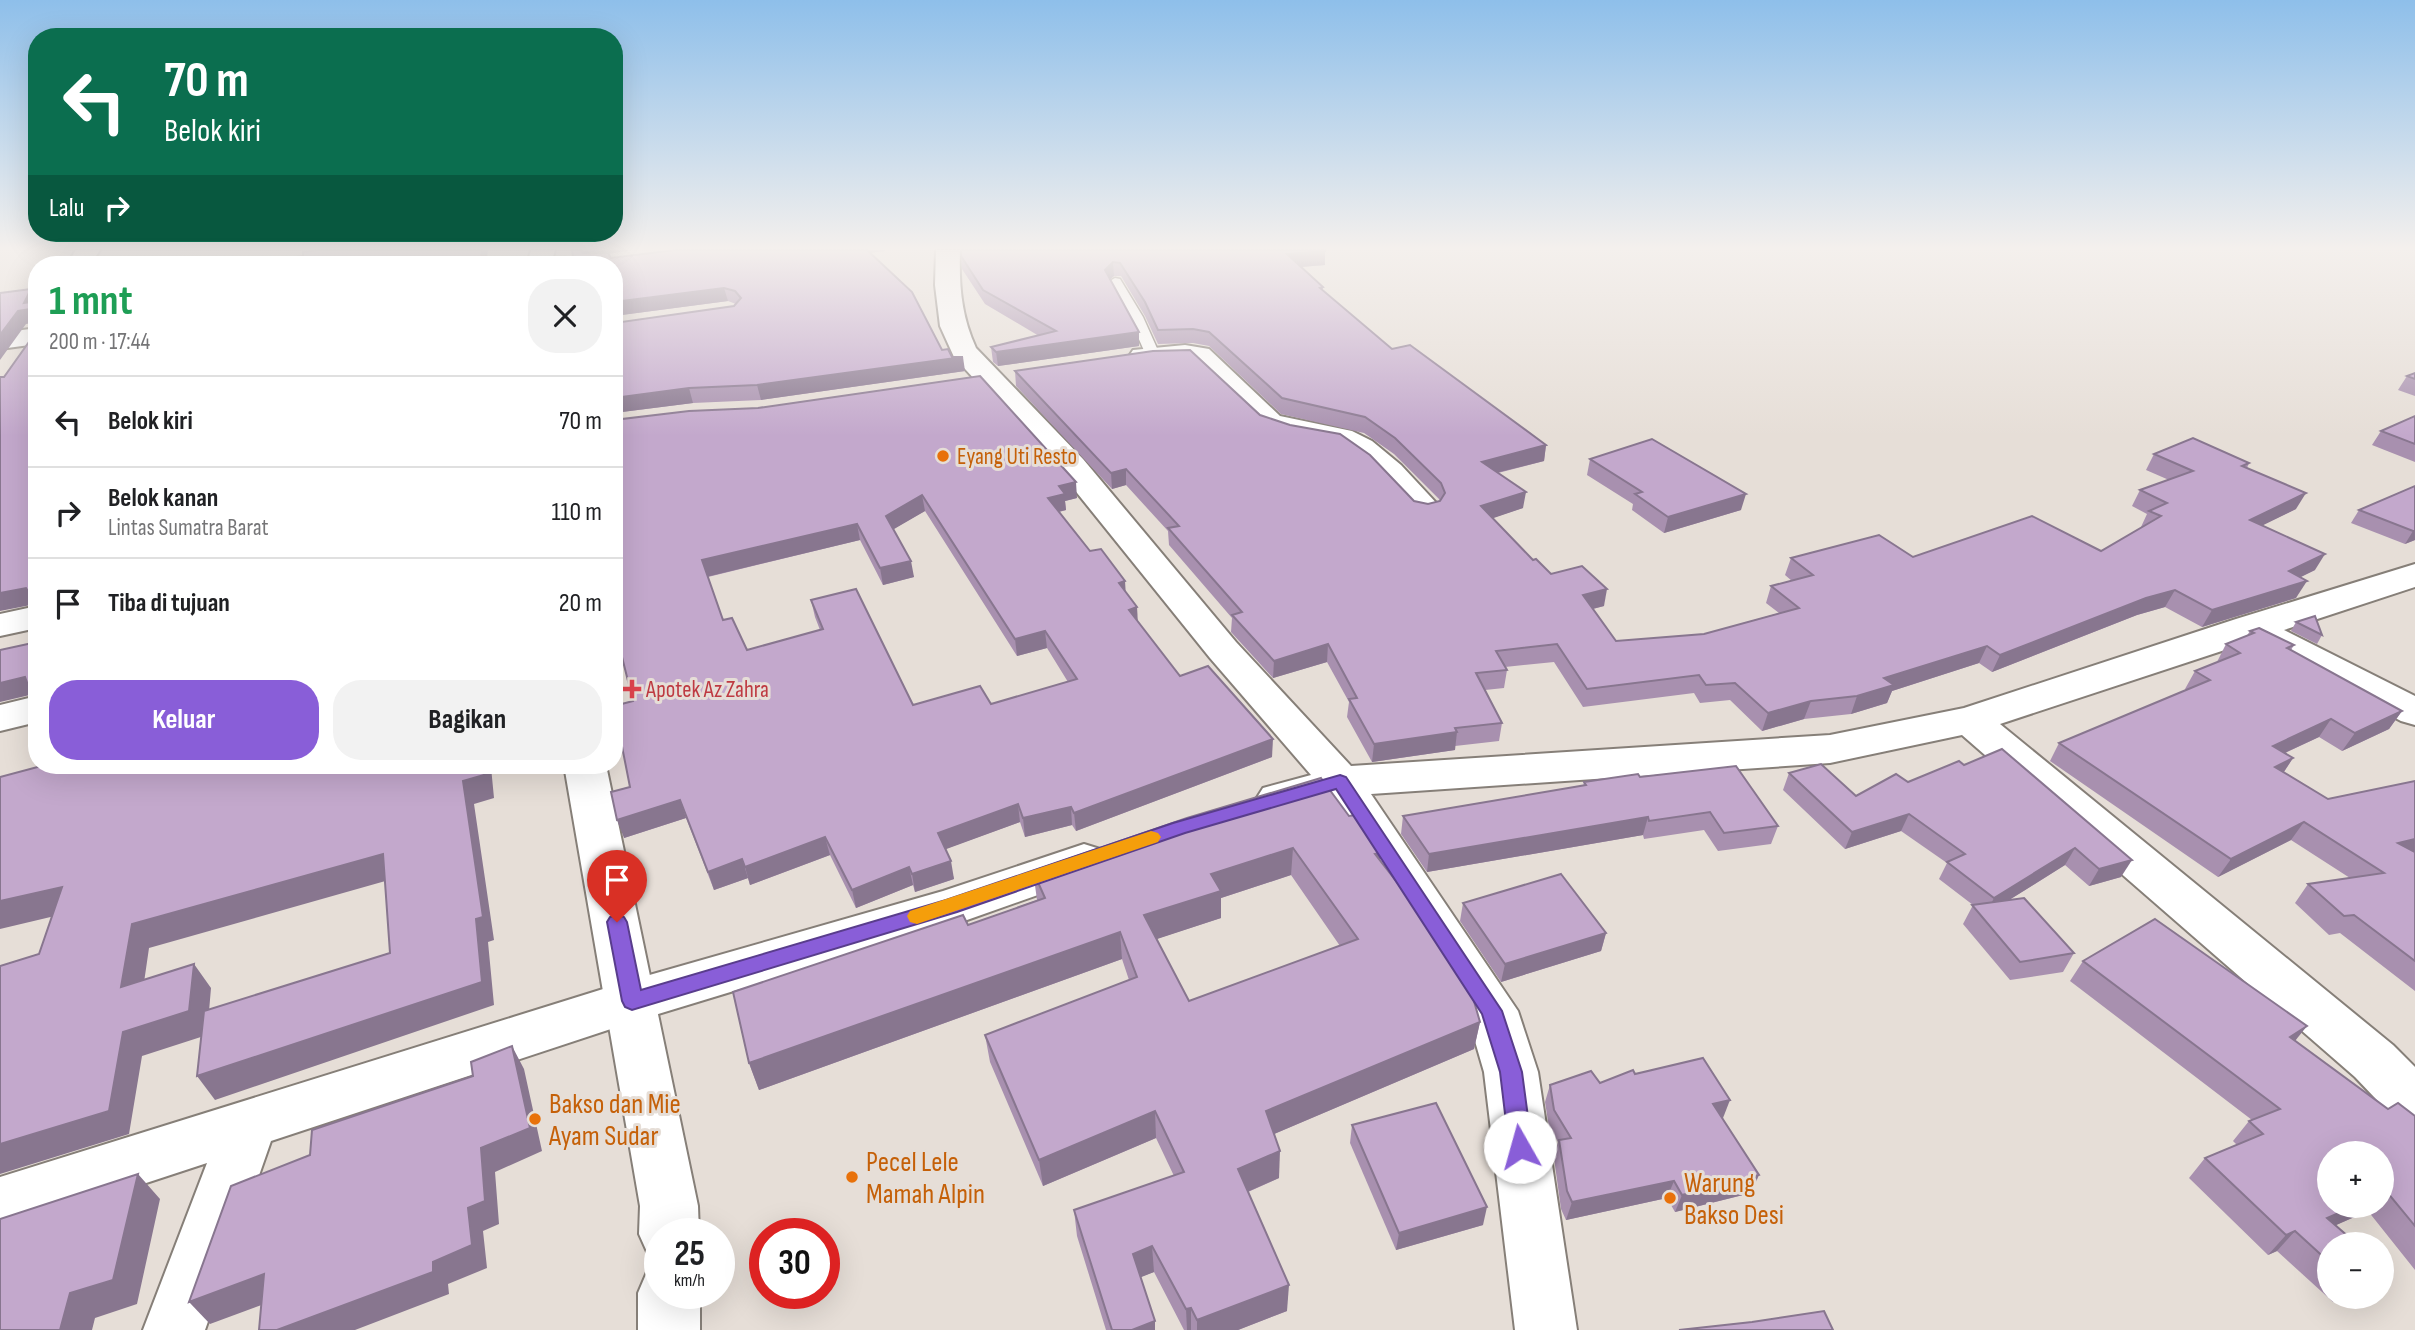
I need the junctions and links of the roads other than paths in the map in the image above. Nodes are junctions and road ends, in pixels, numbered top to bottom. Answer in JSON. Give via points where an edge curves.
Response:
{"nodes":[{"id":1,"x":951,"y":312,"type":"edge"},
{"id":2,"x":1133,"y":312,"type":"edge"},
{"id":3,"x":28,"y":336,"type":"edge"},
{"id":4,"x":0,"y":341,"type":"edge"},
{"id":5,"x":28,"y":345,"type":"edge"},
{"id":6,"x":1153,"y":355,"type":"junction"},
{"id":7,"x":1112,"y":361,"type":"edge"},
{"id":8,"x":13,"y":365,"type":"edge"},
{"id":9,"x":1002,"y":376,"type":"junction"},
{"id":10,"x":952,"y":384,"type":"edge"},
{"id":11,"x":1425,"y":508,"type":"edge"},
{"id":12,"x":2415,"y":575,"type":"edge"},
{"id":13,"x":28,"y":619,"type":"edge"},
{"id":14,"x":0,"y":625,"type":"edge"},
{"id":15,"x":2249,"y":627,"type":"junction"},
{"id":16,"x":28,"y":711,"type":"edge"},
{"id":17,"x":2415,"y":712,"type":"edge"},
{"id":18,"x":0,"y":718,"type":"edge"},
{"id":19,"x":1970,"y":720,"type":"junction"},
{"id":20,"x":587,"y":774,"type":"edge"},
{"id":21,"x":1340,"y":782,"type":"junction"},
{"id":22,"x":1246,"y":808,"type":"edge"},
{"id":23,"x":1116,"y":850,"type":"edge"},
{"id":24,"x":632,"y":1001,"type":"junction"},
{"id":25,"x":2415,"y":1103,"type":"edge"},
{"id":26,"x":249,"y":1125,"type":"junction"},
{"id":27,"x":0,"y":1204,"type":"edge"},
{"id":28,"x":670,"y":1218,"type":"edge"},
{"id":29,"x":669,"y":1309,"type":"edge"},
{"id":30,"x":174,"y":1330,"type":"edge"},
{"id":31,"x":669,"y":1330,"type":"edge"},
{"id":32,"x":1546,"y":1330,"type":"edge"}],
"edges":[{"from":1,"to":9,"type":"main road","via":[[964,351]]},
{"from":2,"to":6,"type":"lane"},
{"from":3,"to":4,"type":"main road"},
{"from":5,"to":8,"type":"main road"},
{"from":6,"to":7,"type":"main road"},
{"from":6,"to":11,"type":"main road","via":[[1199,355],[1270,422],[1350,440]]},
{"from":9,"to":10,"type":"main road"},
{"from":9,"to":21,"type":"main road","via":[[1223,650]]},
{"from":12,"to":15,"type":"main road"},
{"from":13,"to":14,"type":"main road"},
{"from":15,"to":17,"type":"main road"},
{"from":15,"to":19,"type":"main road"},
{"from":16,"to":18,"type":"main road"},
{"from":19,"to":21,"type":"main road","via":[[1829,749]]},
{"from":19,"to":25,"type":"main road","via":[[2374,1061]]},
{"from":20,"to":24,"type":"main road"},
{"from":21,"to":22,"type":"main road"},
{"from":21,"to":32,"type":"main road","via":[[1492,1011],[1511,1072]]},
{"from":23,"to":24,"type":"main road","via":[[950,907]]},
{"from":24,"to":26,"type":"main road"},
{"from":24,"to":28,"type":"main road"},
{"from":26,"to":27,"type":"main road"},
{"from":26,"to":30,"type":"main road"},
{"from":29,"to":31,"type":"main road"}]}
